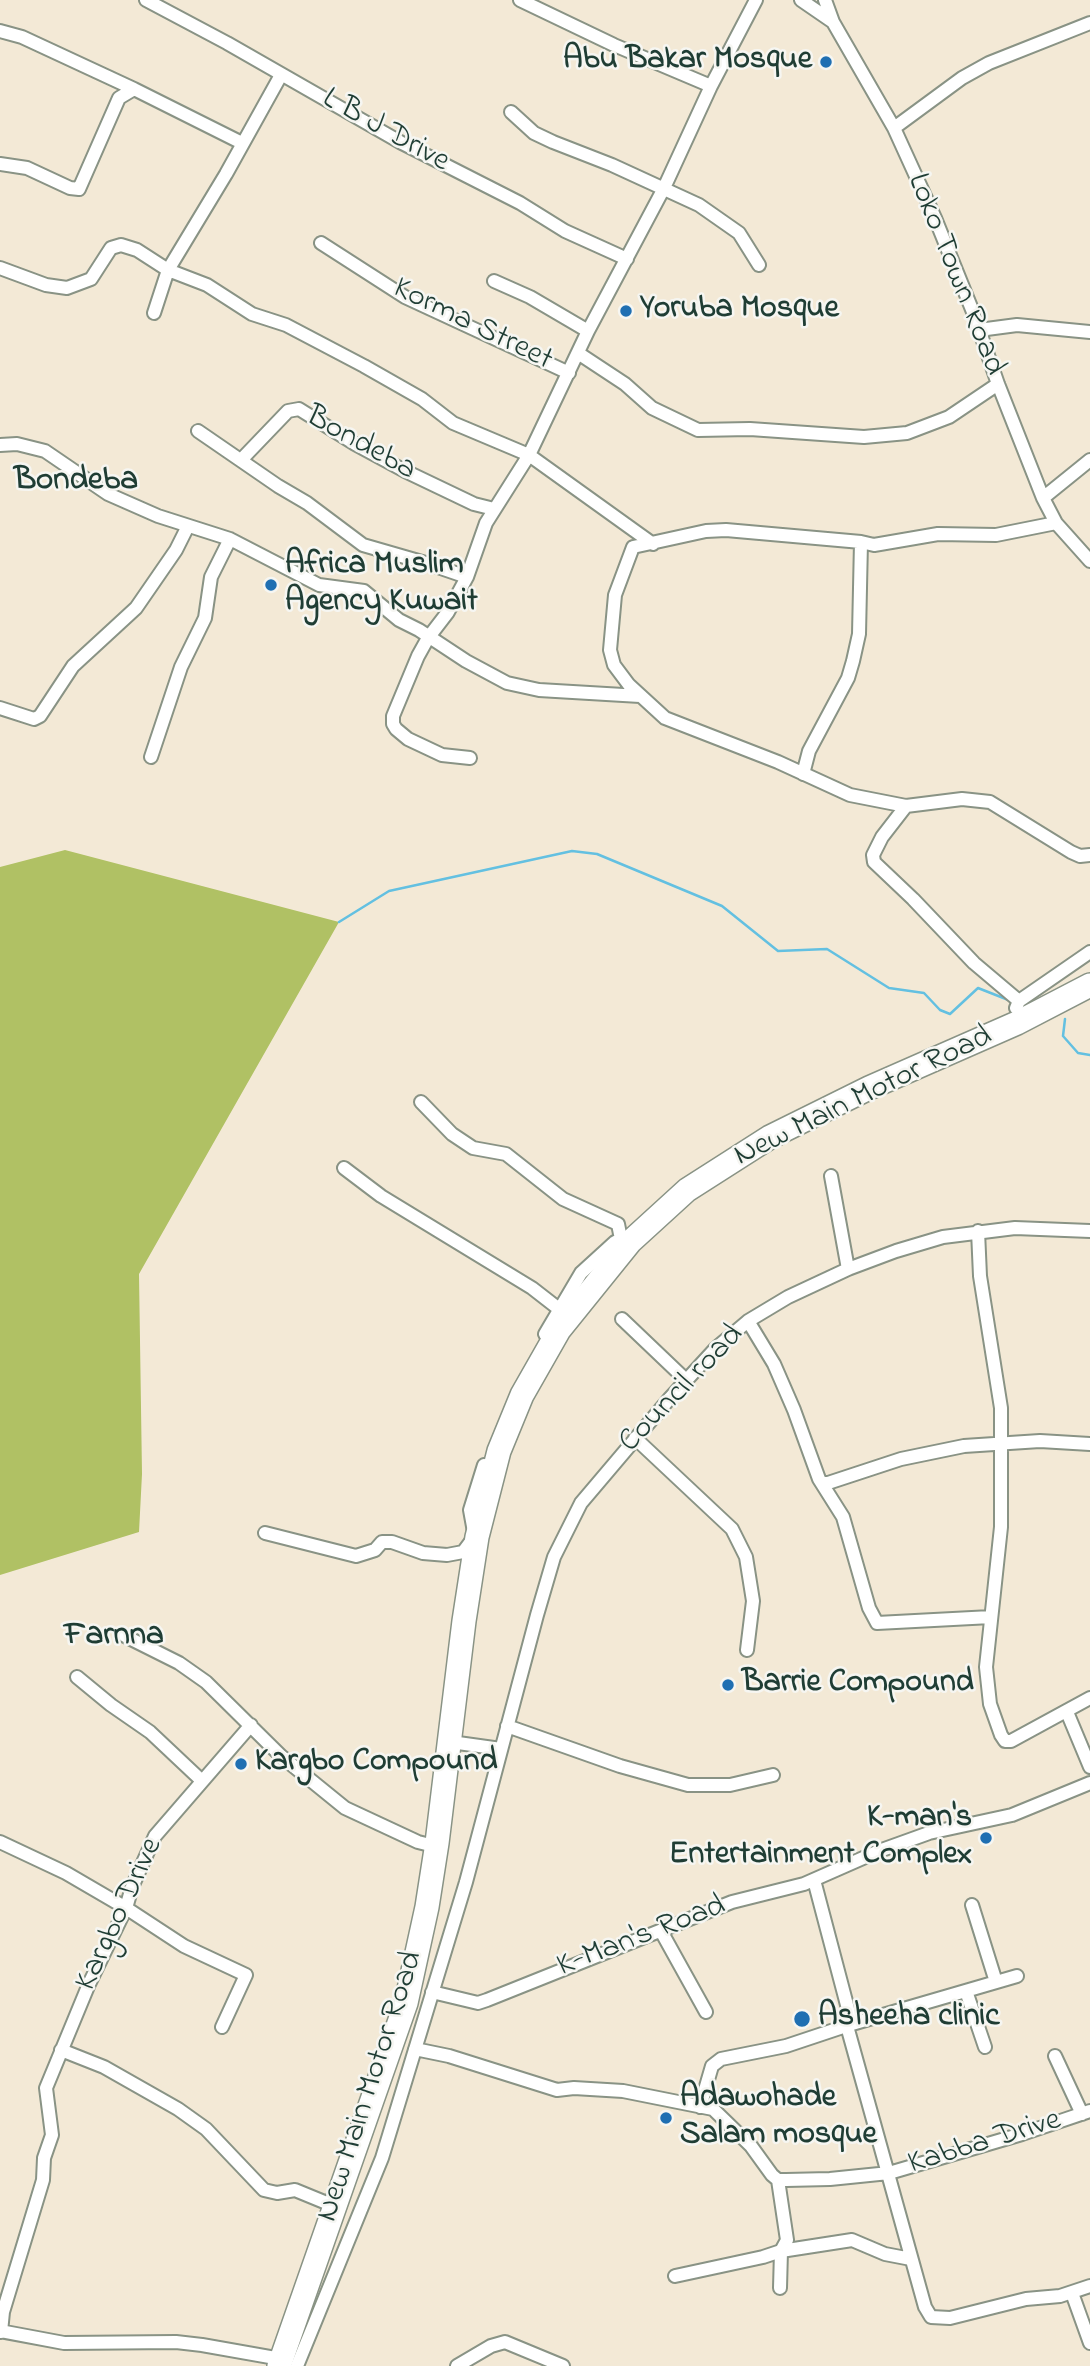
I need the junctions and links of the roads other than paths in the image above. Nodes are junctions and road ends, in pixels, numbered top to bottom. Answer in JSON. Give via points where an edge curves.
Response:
{"nodes":[{"id":1,"x":146,"y":0,"type":"edge"},
{"id":2,"x":520,"y":0,"type":"edge"},
{"id":3,"x":756,"y":0,"type":"edge"},
{"id":4,"x":802,"y":0,"type":"edge"},
{"id":5,"x":825,"y":0,"type":"edge"},
{"id":6,"x":834,"y":22,"type":"junction"},
{"id":7,"x":1090,"y":23,"type":"edge"},
{"id":8,"x":0,"y":31,"type":"edge"},
{"id":9,"x":281,"y":75,"type":"junction"},
{"id":10,"x":711,"y":86,"type":"junction"},
{"id":11,"x":134,"y":89,"type":"junction"},
{"id":12,"x":511,"y":112,"type":"dead end"},
{"id":13,"x":894,"y":128,"type":"junction"},
{"id":14,"x":242,"y":143,"type":"junction"},
{"id":15,"x":0,"y":164,"type":"edge"},
{"id":16,"x":664,"y":188,"type":"junction"},
{"id":17,"x":321,"y":243,"type":"dead end"},
{"id":18,"x":627,"y":258,"type":"junction"},
{"id":19,"x":759,"y":265,"type":"dead end"},
{"id":20,"x":0,"y":268,"type":"edge"},
{"id":21,"x":168,"y":270,"type":"junction"},
{"id":22,"x":494,"y":281,"type":"dead end"},
{"id":23,"x":154,"y":313,"type":"dead end"},
{"id":24,"x":979,"y":330,"type":"junction"},
{"id":25,"x":588,"y":331,"type":"junction"},
{"id":26,"x":1090,"y":332,"type":"edge"},
{"id":27,"x":578,"y":353,"type":"junction"},
{"id":28,"x":569,"y":373,"type":"junction"},
{"id":29,"x":998,"y":384,"type":"junction"},
{"id":30,"x":198,"y":431,"type":"dead end"},
{"id":31,"x":0,"y":445,"type":"edge"},
{"id":32,"x":529,"y":455,"type":"junction"},
{"id":33,"x":241,"y":460,"type":"junction"},
{"id":34,"x":1090,"y":460,"type":"edge"},
{"id":35,"x":1043,"y":498,"type":"junction"},
{"id":36,"x":494,"y":509,"type":"junction"},
{"id":37,"x":1056,"y":523,"type":"junction"},
{"id":38,"x":188,"y":526,"type":"junction"},
{"id":39,"x":230,"y":539,"type":"junction"},
{"id":40,"x":861,"y":542,"type":"junction"},
{"id":41,"x":653,"y":544,"type":"junction"},
{"id":42,"x":1090,"y":561,"type":"edge"},
{"id":43,"x":467,"y":577,"type":"junction"},
{"id":44,"x":428,"y":638,"type":"junction"},
{"id":45,"x":640,"y":696,"type":"junction"},
{"id":46,"x":0,"y":708,"type":"edge"},
{"id":47,"x":151,"y":757,"type":"dead end"},
{"id":48,"x":470,"y":758,"type":"dead end"},
{"id":49,"x":803,"y":774,"type":"junction"},
{"id":50,"x":906,"y":806,"type":"junction"},
{"id":51,"x":1090,"y":855,"type":"edge"},
{"id":52,"x":1090,"y":951,"type":"edge"},
{"id":53,"x":1090,"y":985,"type":"edge"},
{"id":54,"x":1090,"y":995,"type":"edge"},
{"id":55,"x":1018,"y":1012,"type":"junction"},
{"id":56,"x":421,"y":1102,"type":"dead end"},
{"id":57,"x":344,"y":1168,"type":"dead end"},
{"id":58,"x":831,"y":1176,"type":"dead end"},
{"id":59,"x":978,"y":1231,"type":"junction"},
{"id":60,"x":1090,"y":1231,"type":"edge"},
{"id":61,"x":626,"y":1240,"type":"junction"},
{"id":62,"x":848,"y":1269,"type":"junction"},
{"id":63,"x":559,"y":1309,"type":"junction"},
{"id":64,"x":622,"y":1319,"type":"dead end"},
{"id":65,"x":748,"y":1321,"type":"junction"},
{"id":66,"x":686,"y":1380,"type":"junction"},
{"id":67,"x":635,"y":1438,"type":"junction"},
{"id":68,"x":1001,"y":1444,"type":"junction"},
{"id":69,"x":1090,"y":1444,"type":"edge"},
{"id":70,"x":822,"y":1483,"type":"junction"},
{"id":71,"x":265,"y":1533,"type":"dead end"},
{"id":72,"x":476,"y":1536,"type":"junction"},
{"id":73,"x":991,"y":1617,"type":"junction"},
{"id":74,"x":124,"y":1636,"type":"dead end"},
{"id":75,"x":747,"y":1650,"type":"dead end"},
{"id":76,"x":77,"y":1677,"type":"dead end"},
{"id":77,"x":1090,"y":1698,"type":"edge"},
{"id":78,"x":1067,"y":1712,"type":"junction"},
{"id":79,"x":250,"y":1725,"type":"junction"},
{"id":80,"x":508,"y":1726,"type":"junction"},
{"id":81,"x":458,"y":1743,"type":"junction"},
{"id":82,"x":501,"y":1749,"type":"junction"},
{"id":83,"x":1090,"y":1767,"type":"edge"},
{"id":84,"x":773,"y":1775,"type":"dead end"},
{"id":85,"x":201,"y":1780,"type":"junction"},
{"id":86,"x":1090,"y":1783,"type":"edge"},
{"id":87,"x":0,"y":1842,"type":"edge"},
{"id":88,"x":437,"y":1843,"type":"junction"},
{"id":89,"x":814,"y":1880,"type":"junction"},
{"id":90,"x":972,"y":1905,"type":"dead end"},
{"id":91,"x":126,"y":1908,"type":"junction"},
{"id":92,"x":661,"y":1931,"type":"junction"},
{"id":93,"x":1017,"y":1976,"type":"dead end"},
{"id":94,"x":996,"y":1982,"type":"junction"},
{"id":95,"x":966,"y":1991,"type":"junction"},
{"id":96,"x":432,"y":1992,"type":"junction"},
{"id":97,"x":706,"y":2012,"type":"dead end"},
{"id":98,"x":849,"y":2025,"type":"junction"},
{"id":99,"x":222,"y":2027,"type":"dead end"},
{"id":100,"x":985,"y":2047,"type":"dead end"},
{"id":101,"x":415,"y":2049,"type":"junction"},
{"id":102,"x":61,"y":2050,"type":"junction"},
{"id":103,"x":1055,"y":2056,"type":"dead end"},
{"id":104,"x":700,"y":2107,"type":"junction"},
{"id":105,"x":1086,"y":2113,"type":"edge"},
{"id":106,"x":889,"y":2173,"type":"junction"},
{"id":107,"x":778,"y":2180,"type":"junction"},
{"id":108,"x":345,"y":2212,"type":"junction"},
{"id":109,"x":781,"y":2251,"type":"junction"},
{"id":110,"x":911,"y":2259,"type":"junction"},
{"id":111,"x":675,"y":2276,"type":"dead end"},
{"id":112,"x":1090,"y":2286,"type":"edge"},
{"id":113,"x":780,"y":2288,"type":"dead end"},
{"id":114,"x":1072,"y":2293,"type":"junction"},
{"id":115,"x":0,"y":2331,"type":"edge"},
{"id":116,"x":1090,"y":2343,"type":"edge"},
{"id":117,"x":286,"y":2364,"type":"edge"},
{"id":118,"x":554,"y":2365,"type":"edge"},
{"id":119,"x":457,"y":2366,"type":"edge"}],
"edges":[{"from":1,"to":9,"type":"street","name":"L B J Drive"},
{"from":2,"to":10,"type":"street"},
{"from":3,"to":10,"type":"street"},
{"from":4,"to":6,"type":"street","name":"Loko Town Road"},
{"from":5,"to":6,"type":"street"},
{"from":6,"to":13,"type":"street","name":"Loko Town Road"},
{"from":7,"to":13,"type":"street","via":[[989,63]]},
{"from":8,"to":11,"type":"street"},
{"from":9,"to":14,"type":"street"},
{"from":9,"to":18,"type":"street","name":"L B J Drive","via":[[565,231]]},
{"from":10,"to":16,"type":"street"},
{"from":11,"to":14,"type":"street"},
{"from":11,"to":15,"type":"street","via":[[119,98],[79,189],[27,168]]},
{"from":12,"to":16,"type":"street","via":[[552,142]]},
{"from":13,"to":24,"type":"street","name":"Loko Town Road"},
{"from":14,"to":21,"type":"street"},
{"from":16,"to":18,"type":"street"},
{"from":16,"to":19,"type":"street","via":[[730,225],[744,238]]},
{"from":17,"to":28,"type":"street","name":"Korma Street","via":[[405,297]]},
{"from":18,"to":25,"type":"street"},
{"from":20,"to":21,"type":"street","via":[[68,288],[91,279],[111,248],[121,245]]},
{"from":21,"to":23,"type":"street"},
{"from":21,"to":32,"type":"street","via":[[199,281],[252,314],[286,325],[364,366],[453,423]]},
{"from":22,"to":25,"type":"street"},
{"from":24,"to":26,"type":"street","via":[[1017,325]]},
{"from":24,"to":29,"type":"street","name":"Loko Town Road"},
{"from":25,"to":27,"type":"street"},
{"from":27,"to":28,"type":"street"},
{"from":27,"to":29,"type":"street","via":[[652,408],[698,430],[864,437],[907,433],[949,417]]},
{"from":28,"to":32,"type":"street"},
{"from":29,"to":35,"type":"street","name":"Loko Town Road"},
{"from":30,"to":33,"type":"street"},
{"from":31,"to":38,"type":"street","via":[[45,451],[108,494]]},
{"from":32,"to":36,"type":"street"},
{"from":32,"to":41,"type":"street"},
{"from":33,"to":36,"type":"street","name":"Bondeba","via":[[288,411],[299,408],[405,471]]},
{"from":33,"to":43,"type":"street","via":[[363,545]]},
{"from":34,"to":35,"type":"street"},
{"from":35,"to":37,"type":"street","name":"Loko Town Road"},
{"from":36,"to":43,"type":"street"},
{"from":37,"to":40,"type":"street","via":[[996,534],[938,534],[874,545]]},
{"from":37,"to":42,"type":"street","name":"Loko Town Road"},
{"from":38,"to":39,"type":"street"},
{"from":38,"to":46,"type":"street","via":[[136,608],[73,666],[40,716],[34,719]]},
{"from":39,"to":44,"type":"street","via":[[318,585],[368,593],[390,614]]},
{"from":39,"to":47,"type":"street","via":[[211,577],[205,618],[181,667]]},
{"from":40,"to":41,"type":"street","via":[[726,530]]},
{"from":40,"to":49,"type":"street","via":[[859,634],[853,661],[809,751]]},
{"from":41,"to":45,"type":"street","via":[[632,547],[615,595],[611,625],[611,659]]},
{"from":43,"to":44,"type":"street"},
{"from":44,"to":45,"type":"street","via":[[519,687]]},
{"from":44,"to":48,"type":"street","via":[[393,724],[408,739],[431,751]]},
{"from":45,"to":49,"type":"street","via":[[665,718]]},
{"from":49,"to":50,"type":"street","via":[[850,795]]},
{"from":50,"to":51,"type":"street","via":[[962,799],[990,802],[1072,852]]},
{"from":50,"to":55,"type":"street","via":[[882,837],[874,862]]},
{"from":52,"to":55,"type":"street"},
{"from":53,"to":55,"type":"highway","name":"New Main Motor Road"},
{"from":54,"to":81,"type":"highway","name":"New Main Motor Road","via":[[778,1144],[694,1197],[638,1247],[568,1335],[508,1453],[484,1540]]},
{"from":55,"to":61,"type":"highway","name":"New Main Motor Road","via":[[770,1137],[687,1190]]},
{"from":56,"to":61,"type":"street","via":[[452,1134],[473,1148],[506,1154],[563,1199],[618,1224]]},
{"from":57,"to":63,"type":"street"},
{"from":58,"to":62,"type":"street"},
{"from":59,"to":60,"type":"street","name":"Council road"},
{"from":59,"to":62,"type":"street","name":"Council road","via":[[943,1237]]},
{"from":59,"to":68,"type":"street","via":[[980,1276],[1001,1408]]},
{"from":61,"to":63,"type":"street","via":[[615,1242],[581,1273]]},
{"from":61,"to":72,"type":"highway","name":"New Main Motor Road","via":[[559,1330],[522,1395],[499,1451]]},
{"from":62,"to":65,"type":"street","name":"Council road"},
{"from":63,"to":72,"type":"street","via":[[497,1427],[470,1510]]},
{"from":64,"to":66,"type":"street"},
{"from":65,"to":66,"type":"street","name":"Council road"},
{"from":65,"to":70,"type":"street","via":[[774,1364]]},
{"from":66,"to":67,"type":"street","name":"Council road"},
{"from":67,"to":75,"type":"street","via":[[732,1530],[746,1557],[753,1601]]},
{"from":67,"to":80,"type":"street","name":"Council road","via":[[581,1503],[554,1557]]},
{"from":68,"to":69,"type":"street"},
{"from":68,"to":70,"type":"street","via":[[964,1446],[901,1459]]},
{"from":68,"to":73,"type":"street","via":[[1001,1527]]},
{"from":70,"to":73,"type":"street","via":[[843,1517],[877,1623]]},
{"from":71,"to":72,"type":"street","via":[[356,1556],[375,1550],[382,1542],[447,1555],[463,1552]]},
{"from":72,"to":88,"type":"highway","name":"New Main Motor Road"},
{"from":73,"to":78,"type":"street","via":[[986,1667],[989,1704],[1005,1741]]},
{"from":74,"to":79,"type":"street","via":[[195,1674]]},
{"from":76,"to":85,"type":"street","via":[[150,1732]]},
{"from":77,"to":78,"type":"street"},
{"from":78,"to":83,"type":"street"},
{"from":79,"to":85,"type":"street","name":"Kargbo Drive"},
{"from":79,"to":88,"type":"street","via":[[345,1808],[418,1842]]},
{"from":80,"to":82,"type":"street"},
{"from":80,"to":84,"type":"street","via":[[620,1766],[688,1784],[730,1785]]},
{"from":81,"to":82,"type":"street"},
{"from":81,"to":108,"type":"highway","name":"New Main Motor Road","via":[[437,1909],[417,1994]]},
{"from":82,"to":96,"type":"street","via":[[467,1882]]},
{"from":85,"to":91,"type":"street","name":"Kargbo Drive","via":[[155,1836]]},
{"from":86,"to":89,"type":"street","name":"K-Man's Road","via":[[1012,1815],[901,1842]]},
{"from":87,"to":91,"type":"street"},
{"from":88,"to":108,"type":"highway","name":"New Main Motor Road","via":[[406,2003]]},
{"from":89,"to":92,"type":"street","name":"K-Man's Road","via":[[732,1902]]},
{"from":89,"to":98,"type":"street"},
{"from":90,"to":94,"type":"street"},
{"from":91,"to":99,"type":"street","via":[[184,1946],[246,1975]]},
{"from":91,"to":102,"type":"street","name":"Kargbo Drive"},
{"from":92,"to":96,"type":"street","name":"K-Man's Road","via":[[478,2003]]},
{"from":92,"to":97,"type":"street"},
{"from":93,"to":94,"type":"street"},
{"from":94,"to":95,"type":"street"},
{"from":95,"to":98,"type":"street"},
{"from":95,"to":100,"type":"street"},
{"from":96,"to":101,"type":"street"},
{"from":98,"to":104,"type":"street","via":[[715,2062]]},
{"from":98,"to":106,"type":"street"},
{"from":101,"to":104,"type":"street","via":[[557,2090],[623,2091]]},
{"from":101,"to":108,"type":"street","via":[[382,2158]]},
{"from":102,"to":108,"type":"street","via":[[104,2067],[178,2109],[206,2129],[264,2190],[295,2190]]},
{"from":102,"to":115,"type":"street","name":"Kargbo Drive","via":[[46,2088],[52,2135],[43,2180]]},
{"from":103,"to":105,"type":"street"},
{"from":104,"to":107,"type":"street","via":[[720,2115]]},
{"from":105,"to":106,"type":"street","name":"Kabba Drive"},
{"from":106,"to":107,"type":"street","name":"Kabba Drive"},
{"from":106,"to":110,"type":"street"},
{"from":107,"to":109,"type":"street","via":[[787,2241]]},
{"from":108,"to":117,"type":"highway","name":"New Main Motor Road"},
{"from":108,"to":117,"type":"highway","name":"New Main Motor Road","via":[[315,2305]]},
{"from":109,"to":110,"type":"street","via":[[852,2240]]},
{"from":109,"to":111,"type":"street"},
{"from":109,"to":113,"type":"street"},
{"from":110,"to":114,"type":"street","via":[[931,2317],[950,2318]]},
{"from":112,"to":114,"type":"street"},
{"from":114,"to":116,"type":"street"},
{"from":115,"to":117,"type":"street","via":[[64,2343],[202,2344]]},
{"from":118,"to":119,"type":"street","via":[[505,2342]]}]}
